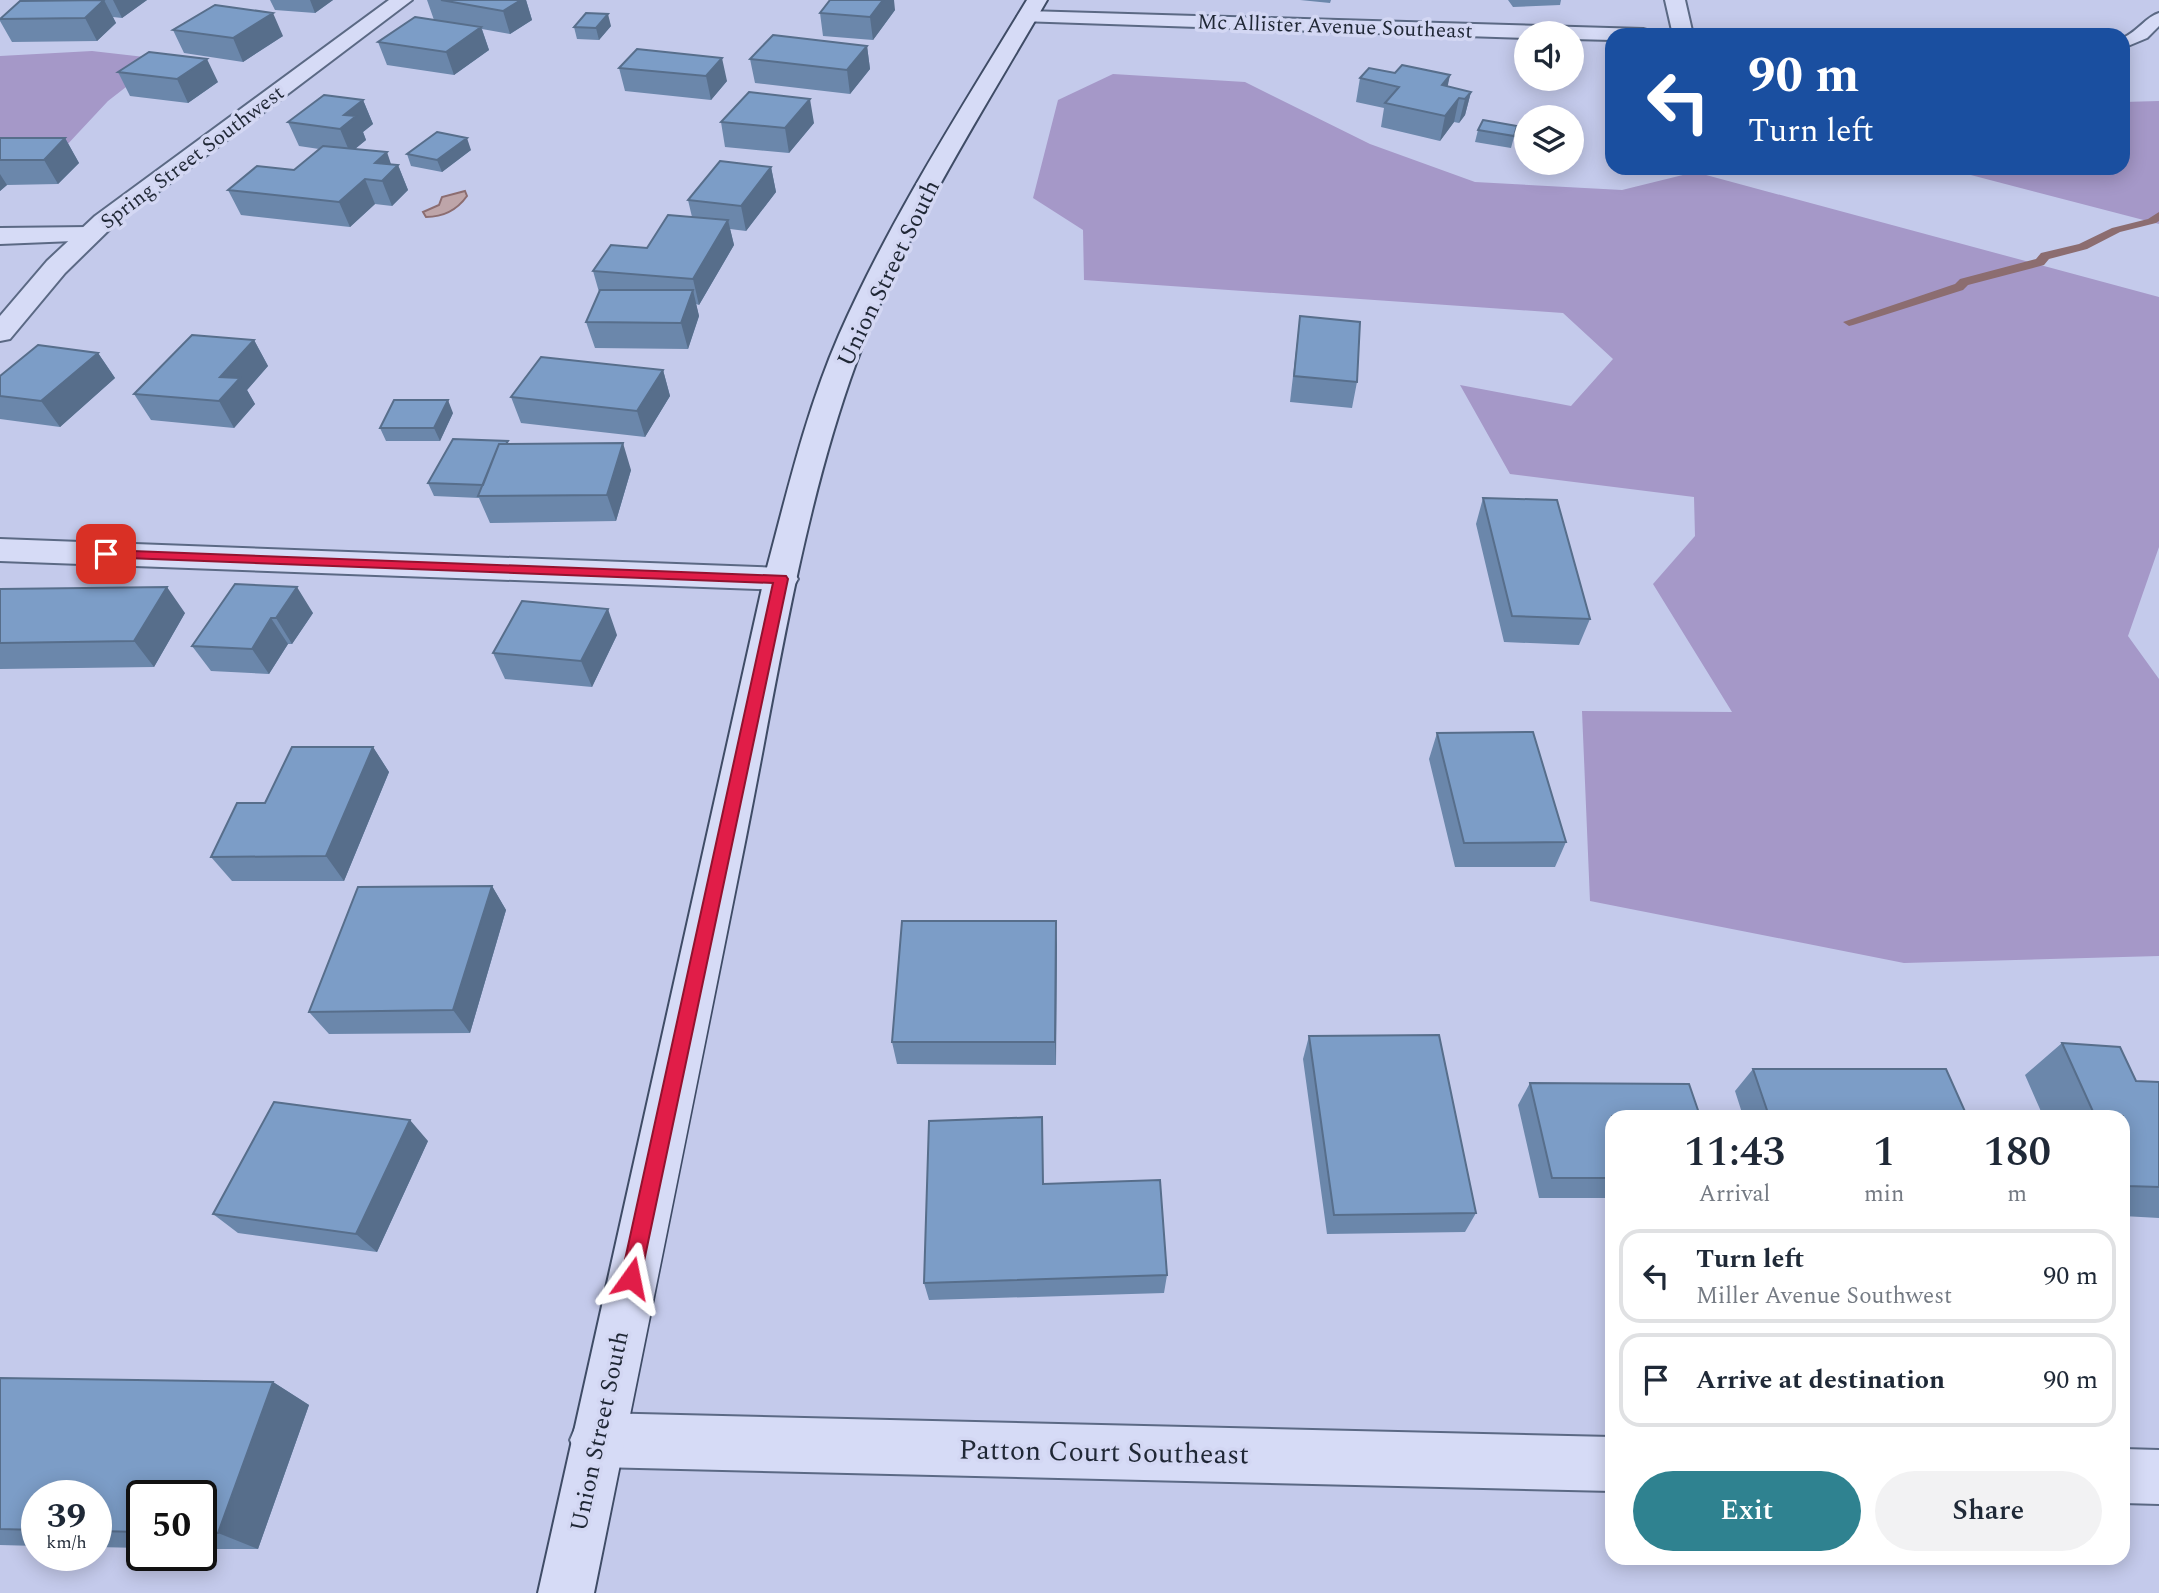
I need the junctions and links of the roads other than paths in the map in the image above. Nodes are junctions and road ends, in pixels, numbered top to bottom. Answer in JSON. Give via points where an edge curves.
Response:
{"nodes":[{"id":1,"x":402,"y":0,"type":"edge"},
{"id":2,"x":1675,"y":0,"type":"edge"},
{"id":3,"x":1032,"y":9,"type":"edge"},
{"id":4,"x":2159,"y":17,"type":"edge"},
{"id":5,"x":1681,"y":28,"type":"edge"},
{"id":6,"x":1605,"y":33,"type":"edge"},
{"id":7,"x":2130,"y":40,"type":"edge"},
{"id":8,"x":89,"y":235,"type":"junction"},
{"id":9,"x":0,"y":236,"type":"edge"},
{"id":10,"x":0,"y":333,"type":"edge"},
{"id":11,"x":0,"y":550,"type":"edge"},
{"id":12,"x":781,"y":579,"type":"junction"},
{"id":13,"x":597,"y":1440,"type":"junction"},
{"id":14,"x":1605,"y":1464,"type":"edge"},
{"id":15,"x":2130,"y":1476,"type":"edge"},
{"id":16,"x":2159,"y":1477,"type":"edge"},
{"id":17,"x":566,"y":1593,"type":"edge"}],
"edges":[{"from":1,"to":8,"type":"street","name":"Spring Street Southwest"},
{"from":2,"to":5,"type":"street"},
{"from":3,"to":6,"type":"street","name":"Mc Allister Avenue Southeast"},
{"from":3,"to":12,"type":"street","name":"Union Street South","via":[[904,227],[853,336],[815,440]]},
{"from":4,"to":7,"type":"lane","via":[[2142,35]]},
{"from":8,"to":9,"type":"street"},
{"from":8,"to":10,"type":"street","name":"Spring Street Southwest","via":[[55,267]]},
{"from":11,"to":12,"type":"street"},
{"from":12,"to":13,"type":"street","name":"Union Street South"},
{"from":13,"to":14,"type":"street","name":"Patton Court Southeast"},
{"from":13,"to":17,"type":"street","name":"Union Street South"},
{"from":15,"to":16,"type":"street"}]}
